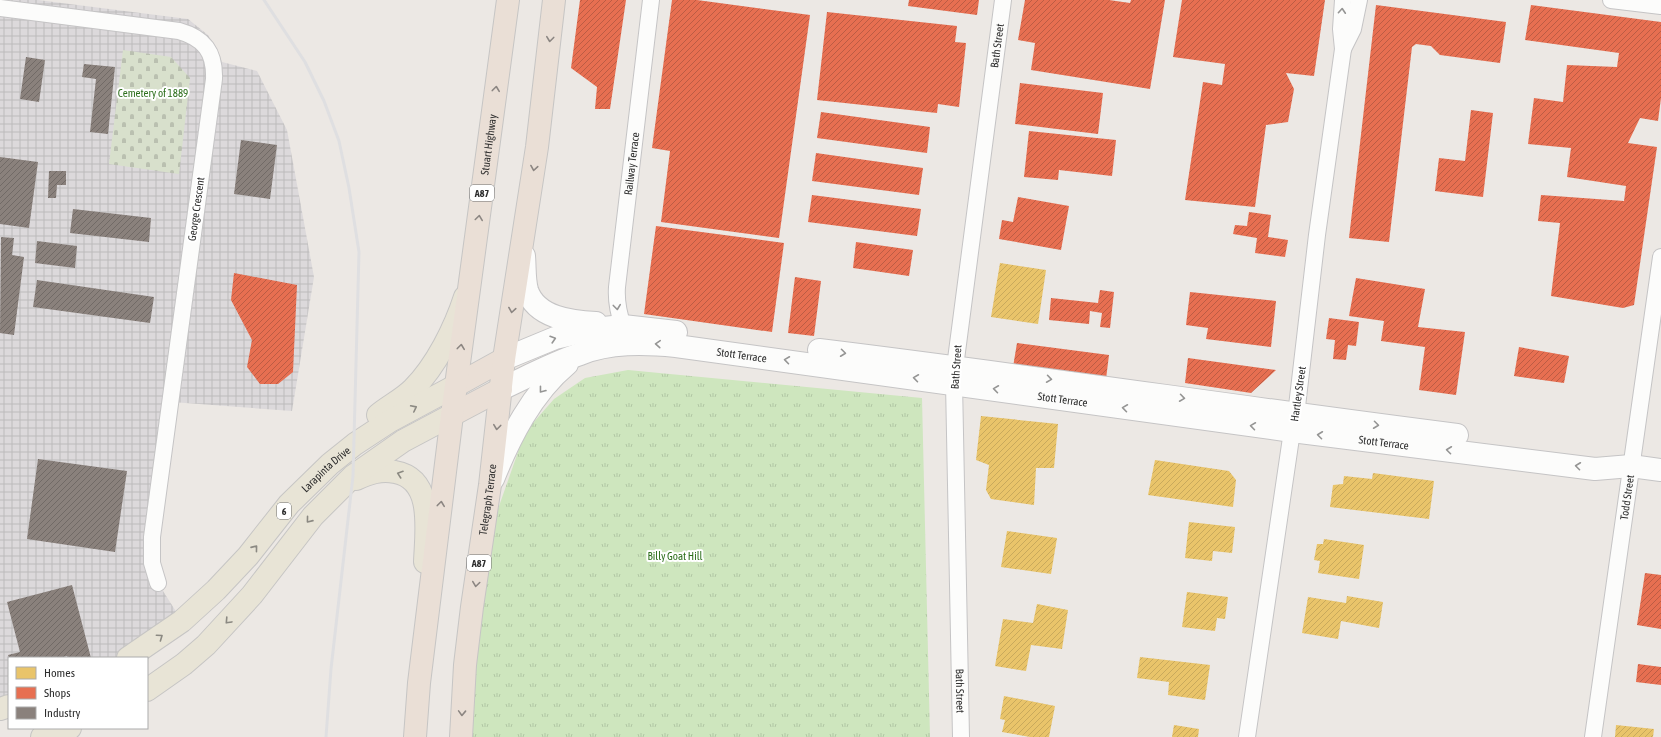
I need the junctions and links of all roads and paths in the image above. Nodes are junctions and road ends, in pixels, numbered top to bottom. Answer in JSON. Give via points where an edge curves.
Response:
{"nodes":[{"id":1,"x":508,"y":0,"type":"edge"},
{"id":2,"x":554,"y":0,"type":"edge"},
{"id":3,"x":651,"y":0,"type":"edge"},
{"id":4,"x":1003,"y":0,"type":"edge"},
{"id":5,"x":1343,"y":0,"type":"edge"},
{"id":6,"x":1358,"y":0,"type":"edge"},
{"id":7,"x":1611,"y":0,"type":"edge"},
{"id":8,"x":1661,"y":6,"type":"edge"},
{"id":9,"x":0,"y":8,"type":"edge"},
{"id":10,"x":1344,"y":49,"type":"junction"},
{"id":11,"x":524,"y":229,"type":"junction"},
{"id":12,"x":1661,"y":257,"type":"edge"},
{"id":13,"x":470,"y":281,"type":"junction"},
{"id":14,"x":623,"y":326,"type":"junction"},
{"id":15,"x":580,"y":353,"type":"junction"},
{"id":16,"x":504,"y":359,"type":"junction"},
{"id":17,"x":955,"y":375,"type":"junction"},
{"id":18,"x":457,"y":385,"type":"junction"},
{"id":19,"x":502,"y":389,"type":"junction"},
{"id":20,"x":452,"y":415,"type":"junction"},
{"id":21,"x":1294,"y":423,"type":"junction"},
{"id":22,"x":1631,"y":466,"type":"junction"},
{"id":23,"x":1661,"y":470,"type":"edge"},
{"id":24,"x":311,"y":481,"type":"junction"},
{"id":25,"x":490,"y":485,"type":"junction"},
{"id":26,"x":331,"y":497,"type":"junction"},
{"id":27,"x":158,"y":583,"type":"dead end"},
{"id":28,"x":129,"y":657,"type":"edge"},
{"id":29,"x":419,"y":683,"type":"junction"},
{"id":30,"x":148,"y":689,"type":"edge"},
{"id":31,"x":67,"y":729,"type":"edge"},
{"id":32,"x":42,"y":737,"type":"edge"},
{"id":33,"x":415,"y":737,"type":"edge"},
{"id":34,"x":461,"y":737,"type":"edge"},
{"id":35,"x":961,"y":737,"type":"edge"},
{"id":36,"x":1247,"y":737,"type":"edge"},
{"id":37,"x":1593,"y":737,"type":"edge"}],
"edges":[{"from":13,"to":1,"type":"highway","name":"Stuart Highway","number":"A87","one_way":true},
{"from":2,"to":11,"type":"highway","number":"A87","one_way":true,"via":[[537,147]]},
{"from":3,"to":14,"type":"street","name":"Railway Terrace","one_way":true,"via":[[617,287],[616,301]]},
{"from":4,"to":17,"type":"street","name":"Bath Street"},
{"from":10,"to":5,"type":"street","name":"Hartley Street","one_way":true,"via":[[1341,29]]},
{"from":6,"to":10,"type":"street","name":"Hartley Street","via":[[1353,29]]},
{"from":7,"to":8,"type":"street"},
{"from":9,"to":27,"type":"street","name":"George Crescent","via":[[179,31],[201,41],[209,50],[213,61],[214,79],[152,537],[152,563]]},
{"from":10,"to":21,"type":"street","name":"Hartley Street","via":[[1317,235]]},
{"from":11,"to":14,"type":"main road","via":[[525,276],[532,300],[541,308],[561,318]]},
{"from":11,"to":16,"type":"highway","number":"A87","one_way":true},
{"from":12,"to":22,"type":"street","name":"Todd Street"},
{"from":18,"to":13,"type":"highway","name":"Stuart Highway","number":"A87","one_way":true},
{"from":13,"to":24,"type":"main road","via":[[461,310],[427,373],[412,389],[339,446],[320,464]]},
{"from":16,"to":14,"type":"main road","name":"Stott Terrace","one_way":true,"via":[[555,338],[594,329]]},
{"from":14,"to":17,"type":"main road","name":"Stott Terrace","one_way":true},
{"from":17,"to":15,"type":"main road","name":"Stott Terrace","one_way":true,"via":[[653,344],[616,345]]},
{"from":15,"to":19,"type":"main road","name":"Stott Terrace"},
{"from":15,"to":25,"type":"main road","one_way":true,"via":[[555,374],[527,412]]},
{"from":16,"to":18,"type":"highway","number":"6"},
{"from":16,"to":19,"type":"highway","name":"Telegraph Terrace","number":"A87"},
{"from":17,"to":21,"type":"main road","name":"Stott Terrace"},
{"from":17,"to":35,"type":"street","name":"Bath Street"},
{"from":18,"to":20,"type":"highway","number":"A87"},
{"from":24,"to":18,"type":"main road","name":"Larapinta Drive","number":"6","one_way":true,"via":[[355,444],[390,421]]},
{"from":19,"to":20,"type":"highway","number":"6"},
{"from":19,"to":25,"type":"highway","name":"Telegraph Terrace","number":"A87","one_way":true},
{"from":20,"to":26,"type":"main road","number":"6","via":[[381,455]]},
{"from":29,"to":20,"type":"highway","number":"A87","one_way":true},
{"from":21,"to":22,"type":"main road","name":"Stott Terrace","via":[[1595,469]]},
{"from":21,"to":36,"type":"street","name":"Hartley Street"},
{"from":22,"to":23,"type":"main road","name":"Stott Terrace"},
{"from":22,"to":37,"type":"street","name":"Todd Street"},
{"from":28,"to":24,"type":"main road","name":"Larapinta Drive","number":"6","one_way":true,"via":[[182,621],[216,590]]},
{"from":25,"to":34,"type":"highway","name":"Telegraph Terrace","number":"A87","one_way":true,"via":[[465,665]]},
{"from":29,"to":26,"type":"main road","one_way":true,"via":[[427,520],[421,492],[406,475],[382,471],[358,478]]},
{"from":26,"to":30,"type":"main road","number":"6","one_way":true,"via":[[252,595],[206,645]]},
{"from":29,"to":33,"type":"highway","number":"A87"},
{"from":31,"to":32,"type":"main road"}]}
